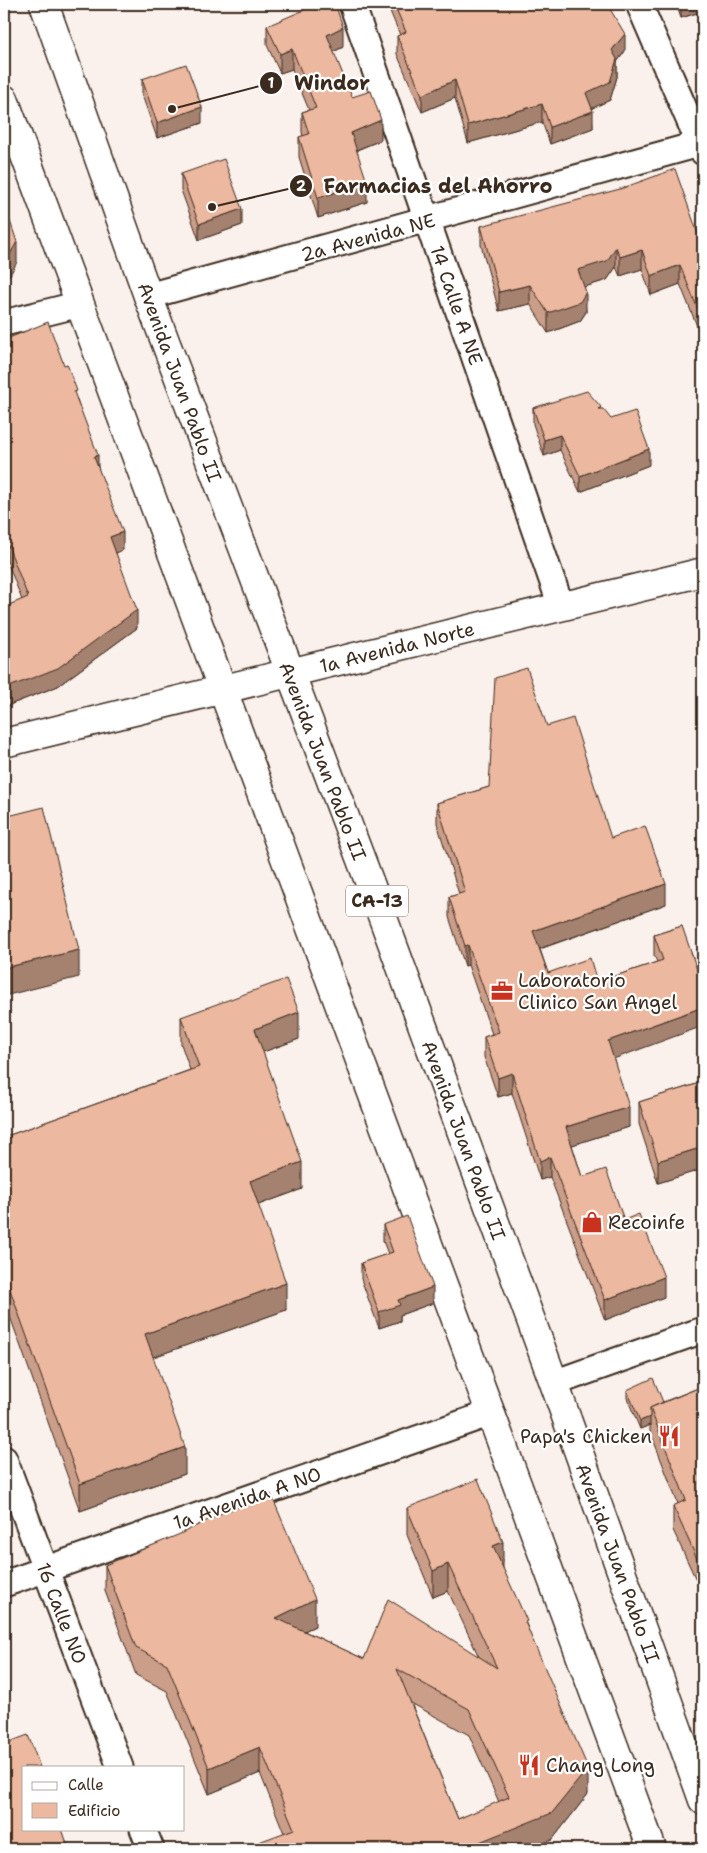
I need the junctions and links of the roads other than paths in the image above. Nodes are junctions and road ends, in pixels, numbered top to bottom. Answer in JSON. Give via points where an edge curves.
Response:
{"nodes":[{"id":1,"x":44,"y":4,"type":"edge"},
{"id":2,"x":352,"y":4,"type":"edge"},
{"id":3,"x":639,"y":4,"type":"edge"},
{"id":4,"x":4,"y":99,"type":"edge"},
{"id":5,"x":702,"y":147,"type":"edge"},
{"id":6,"x":427,"y":220,"type":"junction"},
{"id":7,"x":148,"y":296,"type":"junction"},
{"id":8,"x":80,"y":304,"type":"junction"},
{"id":9,"x":4,"y":323,"type":"edge"},
{"id":10,"x":703,"y":572,"type":"edge"},
{"id":11,"x":561,"y":606,"type":"junction"},
{"id":12,"x":290,"y":674,"type":"junction"},
{"id":13,"x":223,"y":690,"type":"junction"},
{"id":14,"x":4,"y":743,"type":"edge"},
{"id":15,"x":703,"y":1330,"type":"edge"},
{"id":16,"x":554,"y":1383,"type":"junction"},
{"id":17,"x":491,"y":1413,"type":"junction"},
{"id":18,"x":4,"y":1459,"type":"edge"},
{"id":19,"x":45,"y":1569,"type":"junction"},
{"id":20,"x":4,"y":1584,"type":"edge"},
{"id":21,"x":120,"y":1766,"type":"edge"},
{"id":22,"x":703,"y":1800,"type":"edge"},
{"id":23,"x":143,"y":1830,"type":"edge"},
{"id":24,"x":151,"y":1849,"type":"edge"},
{"id":25,"x":652,"y":1849,"type":"edge"}],
"edges":[{"from":1,"to":7,"type":"main road","name":"Avenida Juan Pablo II","number":"CA-13"},
{"from":2,"to":6,"type":"street","name":"14 Calle A NE"},
{"from":3,"to":5,"type":"street"},
{"from":4,"to":8,"type":"main road"},
{"from":5,"to":6,"type":"street","name":"2a Avenida NE"},
{"from":6,"to":7,"type":"street","name":"2a Avenida NE"},
{"from":6,"to":11,"type":"street","name":"14 Calle A NE"},
{"from":7,"to":12,"type":"main road","name":"Avenida Juan Pablo II","number":"CA-13"},
{"from":8,"to":9,"type":"street"},
{"from":8,"to":13,"type":"main road"},
{"from":10,"to":11,"type":"main road","name":"1a Avenida Norte"},
{"from":11,"to":12,"type":"main road","name":"1a Avenida Norte"},
{"from":12,"to":13,"type":"main road","name":"1a Avenida Norte"},
{"from":12,"to":16,"type":"main road","name":"Avenida Juan Pablo II","number":"CA-13"},
{"from":13,"to":14,"type":"main road","name":"1a Avenida Norte"},
{"from":13,"to":17,"type":"main road"},
{"from":15,"to":16,"type":"street"},
{"from":16,"to":22,"type":"main road","name":"Avenida Juan Pablo II","number":"CA-13"},
{"from":17,"to":19,"type":"street","name":"1a Avenida A NO"},
{"from":17,"to":25,"type":"main road"},
{"from":18,"to":19,"type":"street","name":"16 Calle NO"},
{"from":19,"to":20,"type":"street","name":"1a Avenida A NO"},
{"from":19,"to":21,"type":"street","name":"16 Calle NO"},
{"from":23,"to":24,"type":"street"}]}
